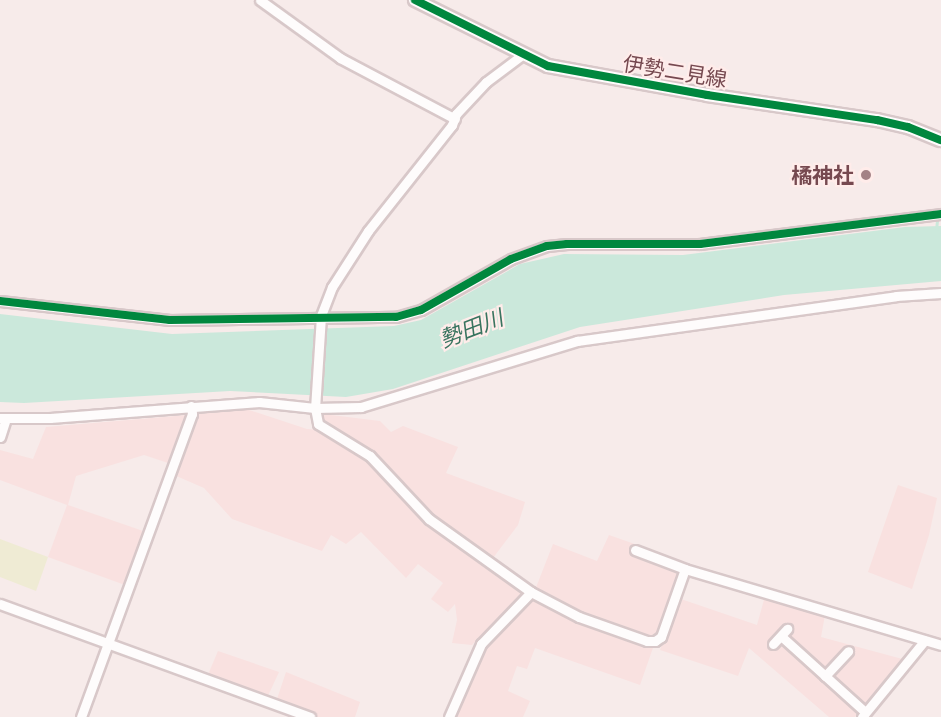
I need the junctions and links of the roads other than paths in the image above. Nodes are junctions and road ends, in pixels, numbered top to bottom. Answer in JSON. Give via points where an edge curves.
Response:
{"nodes":[{"id":1,"x":260,"y":0,"type":"edge"},
{"id":2,"x":415,"y":0,"type":"edge"},
{"id":3,"x":522,"y":55,"type":"junction"},
{"id":4,"x":454,"y":119,"type":"junction"},
{"id":5,"x":941,"y":140,"type":"edge"},
{"id":6,"x":941,"y":214,"type":"edge"},
{"id":7,"x":941,"y":293,"type":"edge"},
{"id":8,"x":0,"y":301,"type":"edge"},
{"id":9,"x":321,"y":316,"type":"junction"},
{"id":10,"x":191,"y":406,"type":"junction"},
{"id":11,"x":315,"y":407,"type":"junction"},
{"id":12,"x":3,"y":418,"type":"edge"},
{"id":13,"x":0,"y":437,"type":"edge"},
{"id":14,"x":635,"y":550,"type":"dead end"},
{"id":15,"x":685,"y":569,"type":"junction"},
{"id":16,"x":531,"y":592,"type":"junction"},
{"id":17,"x":0,"y":604,"type":"edge"},
{"id":18,"x":925,"y":640,"type":"junction"},
{"id":19,"x":110,"y":644,"type":"junction"},
{"id":20,"x":773,"y":644,"type":"dead end"},
{"id":21,"x":941,"y":645,"type":"edge"},
{"id":22,"x":848,"y":651,"type":"dead end"},
{"id":23,"x":825,"y":676,"type":"junction"},
{"id":24,"x":863,"y":714,"type":"edge"},
{"id":25,"x":81,"y":717,"type":"edge"},
{"id":26,"x":310,"y":717,"type":"edge"},
{"id":27,"x":449,"y":717,"type":"edge"}],
"edges":[{"from":1,"to":4,"type":"street","via":[[340,58]]},
{"from":2,"to":3,"type":"main road","name":"伊勢二見線"},
{"from":3,"to":4,"type":"street","via":[[481,87]]},
{"from":3,"to":5,"type":"main road","name":"伊勢二見線","via":[[574,73],[878,120]]},
{"from":4,"to":9,"type":"street","via":[[368,231],[332,287]]},
{"from":6,"to":9,"type":"street","via":[[700,244],[547,246],[511,259],[414,312],[385,317]]},
{"from":7,"to":11,"type":"street","via":[[577,341],[380,403]]},
{"from":8,"to":9,"type":"street","via":[[170,320]]},
{"from":9,"to":11,"type":"street"},
{"from":10,"to":11,"type":"street","via":[[259,402]]},
{"from":10,"to":12,"type":"street"},
{"from":10,"to":19,"type":"street","via":[[192,414]]},
{"from":11,"to":16,"type":"street","via":[[318,424],[370,456],[429,519]]},
{"from":12,"to":13,"type":"street"},
{"from":14,"to":15,"type":"street"},
{"from":15,"to":16,"type":"street","via":[[661,637],[656,640],[647,641],[579,617]]},
{"from":15,"to":18,"type":"street"},
{"from":16,"to":27,"type":"street","via":[[481,644]]},
{"from":17,"to":19,"type":"street"},
{"from":18,"to":21,"type":"street"},
{"from":18,"to":24,"type":"street"},
{"from":19,"to":25,"type":"street"},
{"from":19,"to":26,"type":"street"},
{"from":20,"to":23,"type":"street","via":[[784,632]]},
{"from":22,"to":23,"type":"street"},
{"from":23,"to":24,"type":"street"}]}
